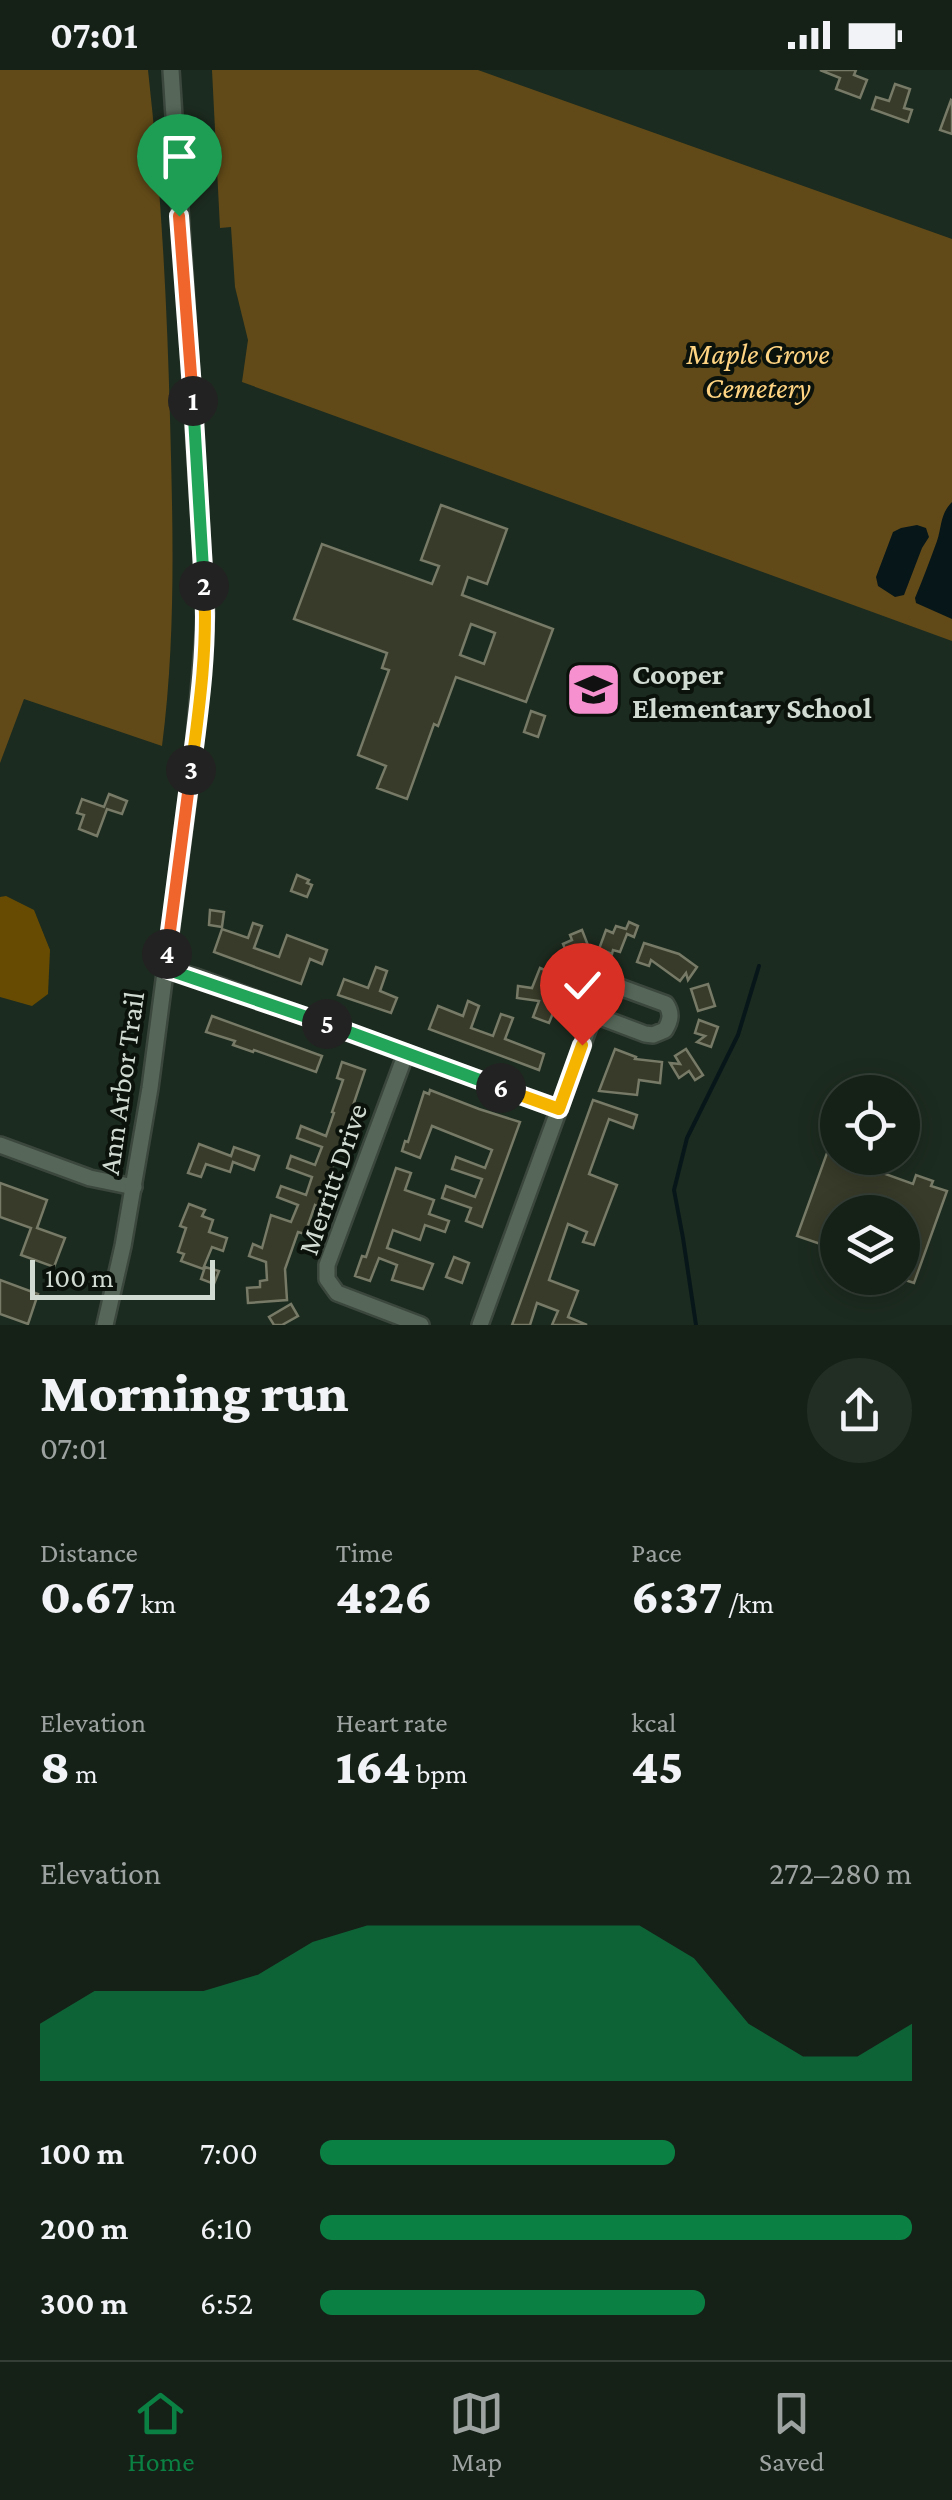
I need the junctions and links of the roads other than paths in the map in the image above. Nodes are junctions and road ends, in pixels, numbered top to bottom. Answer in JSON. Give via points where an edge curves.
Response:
{"nodes":[{"id":1,"x":171,"y":70,"type":"edge"},
{"id":2,"x":166,"y":969,"type":"junction"},
{"id":3,"x":592,"y":1016,"type":"junction"},
{"id":4,"x":406,"y":1053,"type":"junction"},
{"id":5,"x":559,"y":1109,"type":"junction"},
{"id":6,"x":0,"y":1145,"type":"edge"},
{"id":7,"x":134,"y":1187,"type":"junction"},
{"id":8,"x":106,"y":1325,"type":"edge"},
{"id":9,"x":421,"y":1325,"type":"edge"},
{"id":10,"x":480,"y":1325,"type":"edge"}],
"edges":[{"from":1,"to":2,"type":"street","name":"Ann Arbor Trail","via":[[206,613]]},
{"from":2,"to":4,"type":"street"},
{"from":2,"to":7,"type":"street","name":"Ann Arbor Trail"},
{"from":3,"to":3,"type":"street","via":[[580,1008],[578,992],[595,978],[659,1000],[671,1017],[653,1035]]},
{"from":3,"to":5,"type":"street"},
{"from":4,"to":5,"type":"street"},
{"from":4,"to":9,"type":"street","name":"Merritt Drive","via":[[327,1272],[343,1298]]},
{"from":5,"to":10,"type":"street"},
{"from":6,"to":7,"type":"street"},
{"from":7,"to":8,"type":"street","name":"Ann Arbor Trail"}]}
